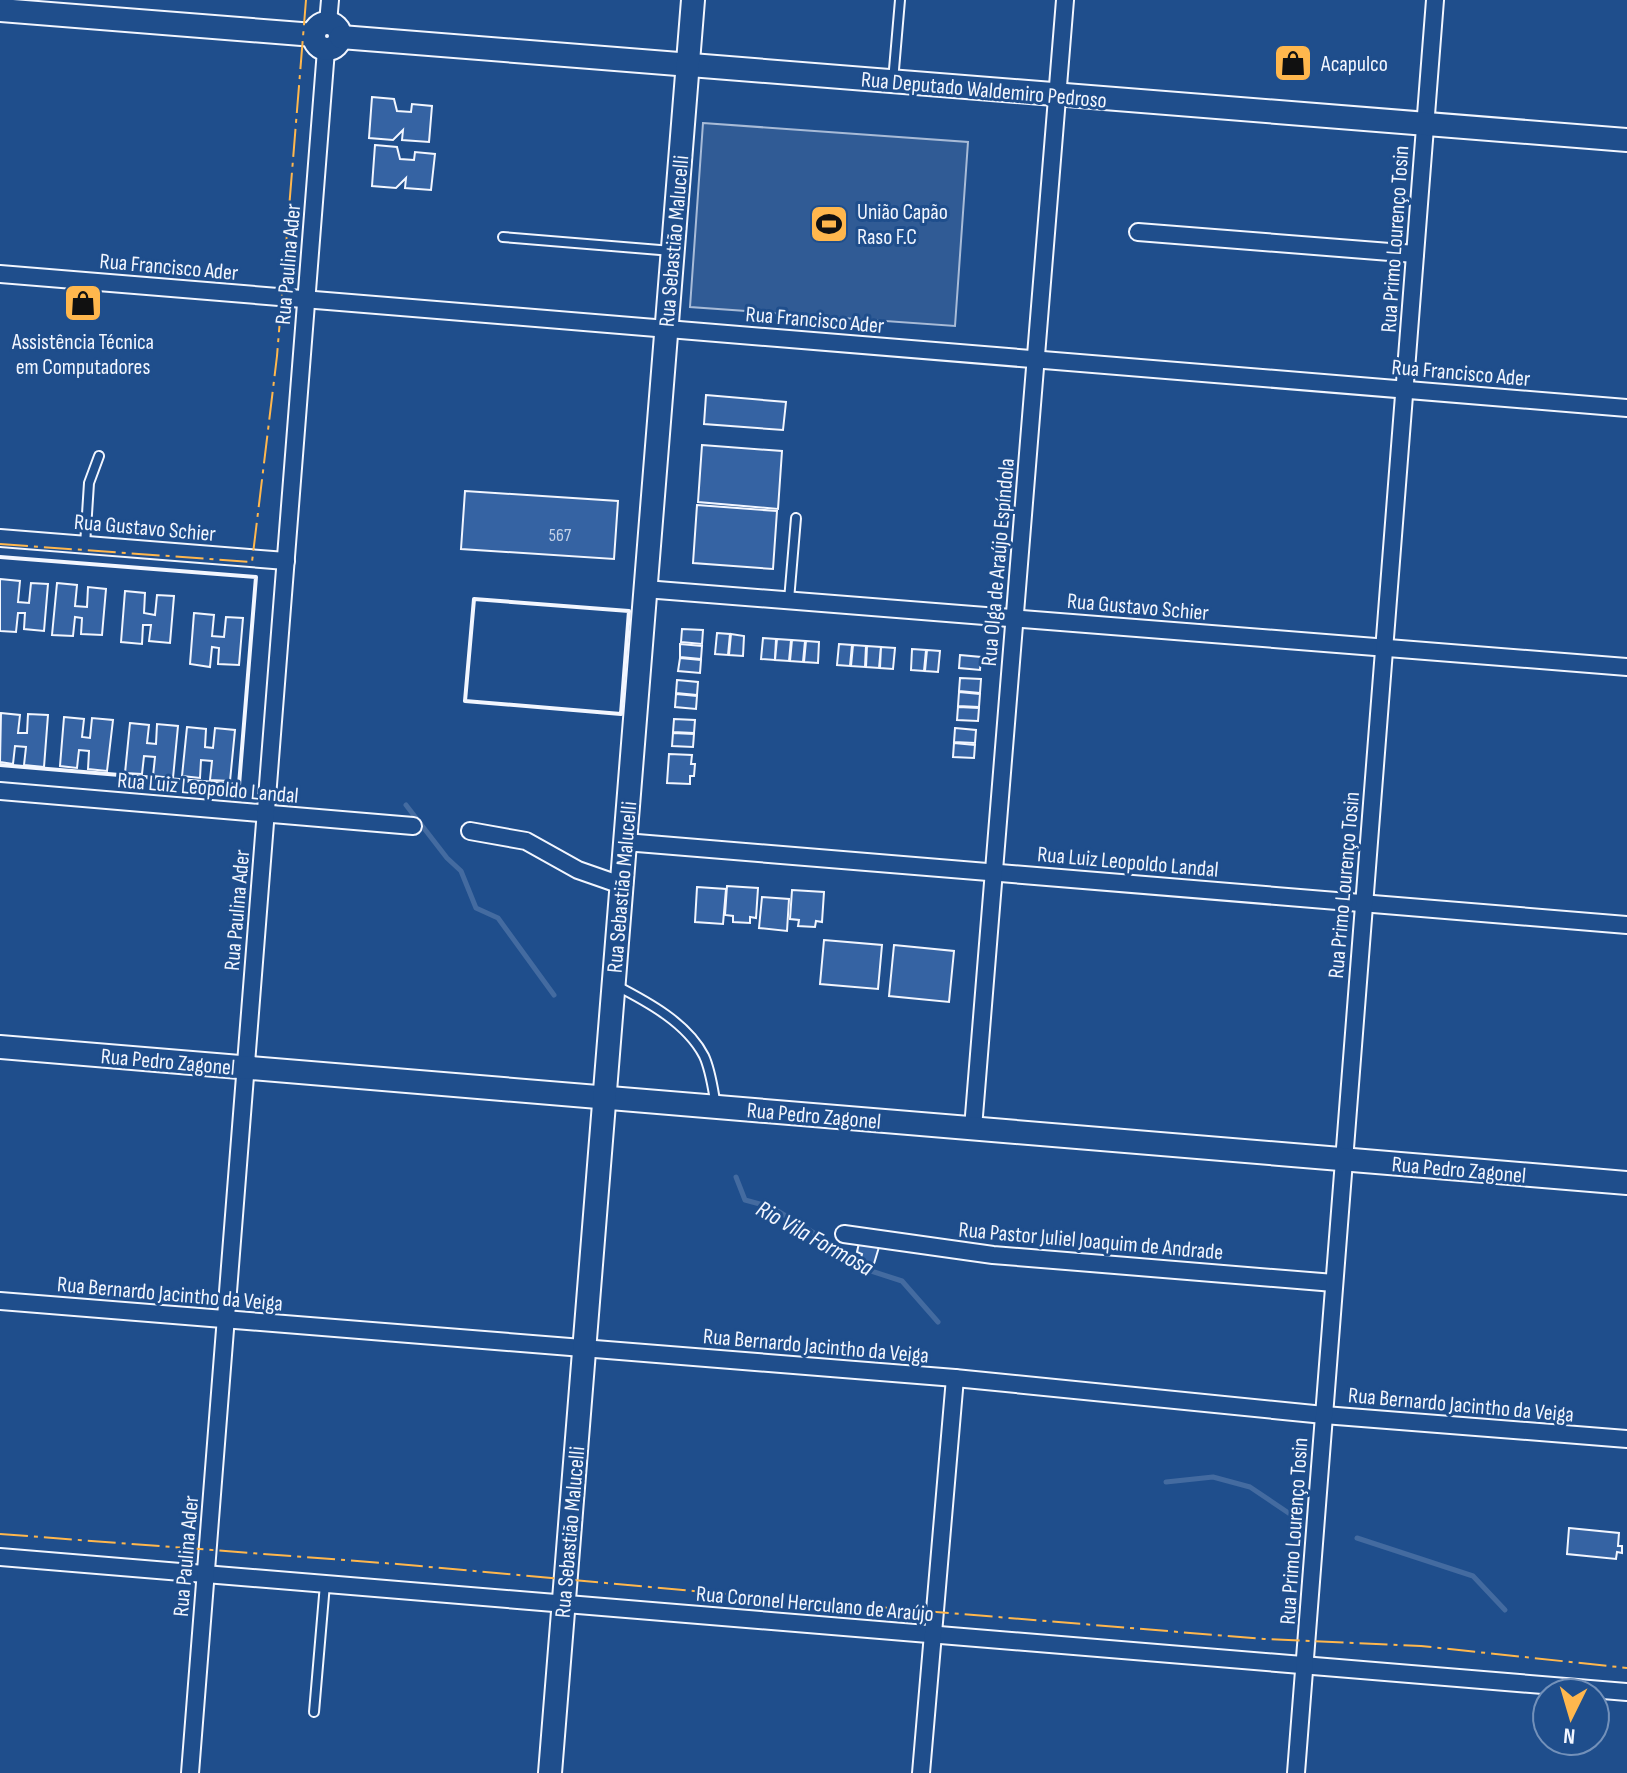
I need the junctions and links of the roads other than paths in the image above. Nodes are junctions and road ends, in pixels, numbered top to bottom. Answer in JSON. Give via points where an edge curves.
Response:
{"nodes":[{"id":1,"x":330,"y":0,"type":"edge"},
{"id":2,"x":693,"y":0,"type":"edge"},
{"id":3,"x":900,"y":0,"type":"edge"},
{"id":4,"x":1065,"y":0,"type":"edge"},
{"id":5,"x":1435,"y":0,"type":"edge"},
{"id":6,"x":0,"y":10,"type":"edge"},
{"id":7,"x":327,"y":36,"type":"junction"},
{"id":8,"x":688,"y":65,"type":"junction"},
{"id":9,"x":893,"y":81,"type":"junction"},
{"id":10,"x":1057,"y":94,"type":"junction"},
{"id":11,"x":1426,"y":124,"type":"junction"},
{"id":12,"x":1627,"y":140,"type":"edge"},
{"id":13,"x":1138,"y":232,"type":"dead end"},
{"id":14,"x":503,"y":237,"type":"dead end"},
{"id":15,"x":673,"y":251,"type":"junction"},
{"id":16,"x":1415,"y":254,"type":"junction"},
{"id":17,"x":0,"y":274,"type":"edge"},
{"id":18,"x":307,"y":299,"type":"junction"},
{"id":19,"x":666,"y":329,"type":"junction"},
{"id":20,"x":1036,"y":359,"type":"junction"},
{"id":21,"x":1405,"y":389,"type":"junction"},
{"id":22,"x":1627,"y":408,"type":"edge"},
{"id":23,"x":99,"y":456,"type":"dead end"},
{"id":24,"x":796,"y":518,"type":"dead end"},
{"id":25,"x":0,"y":538,"type":"edge"},
{"id":26,"x":85,"y":545,"type":"junction"},
{"id":27,"x":286,"y":561,"type":"junction"},
{"id":28,"x":645,"y":589,"type":"junction"},
{"id":29,"x":789,"y":600,"type":"junction"},
{"id":30,"x":1015,"y":618,"type":"junction"},
{"id":31,"x":1384,"y":648,"type":"junction"},
{"id":32,"x":1627,"y":667,"type":"edge"},
{"id":33,"x":0,"y":791,"type":"edge"},
{"id":34,"x":266,"y":814,"type":"junction"},
{"id":35,"x":413,"y":826,"type":"dead end"},
{"id":36,"x":470,"y":831,"type":"dead end"},
{"id":37,"x":625,"y":842,"type":"junction"},
{"id":38,"x":994,"y":872,"type":"junction"},
{"id":39,"x":621,"y":885,"type":"junction"},
{"id":40,"x":1364,"y":903,"type":"junction"},
{"id":41,"x":1627,"y":925,"type":"edge"},
{"id":42,"x":613,"y":985,"type":"junction"},
{"id":43,"x":0,"y":1047,"type":"edge"},
{"id":44,"x":246,"y":1067,"type":"junction"},
{"id":45,"x":604,"y":1097,"type":"junction"},
{"id":46,"x":716,"y":1107,"type":"junction"},
{"id":47,"x":973,"y":1128,"type":"junction"},
{"id":48,"x":1344,"y":1159,"type":"junction"},
{"id":49,"x":1627,"y":1183,"type":"edge"},
{"id":50,"x":844,"y":1234,"type":"dead end"},
{"id":51,"x":1334,"y":1283,"type":"junction"},
{"id":52,"x":0,"y":1301,"type":"edge"},
{"id":53,"x":226,"y":1319,"type":"junction"},
{"id":54,"x":584,"y":1348,"type":"junction"},
{"id":55,"x":955,"y":1378,"type":"junction"},
{"id":56,"x":1324,"y":1415,"type":"junction"},
{"id":57,"x":1627,"y":1439,"type":"edge"},
{"id":58,"x":0,"y":1557,"type":"edge"},
{"id":59,"x":206,"y":1574,"type":"junction"},
{"id":60,"x":325,"y":1584,"type":"junction"},
{"id":61,"x":563,"y":1604,"type":"junction"},
{"id":62,"x":932,"y":1634,"type":"junction"},
{"id":63,"x":1304,"y":1665,"type":"junction"},
{"id":64,"x":1627,"y":1692,"type":"edge"},
{"id":65,"x":314,"y":1712,"type":"dead end"},
{"id":66,"x":190,"y":1773,"type":"edge"},
{"id":67,"x":550,"y":1773,"type":"edge"},
{"id":68,"x":921,"y":1773,"type":"edge"},
{"id":69,"x":1296,"y":1773,"type":"edge"}],
"edges":[{"from":1,"to":7,"type":"street","name":"Rua Paulina Ader"},
{"from":2,"to":8,"type":"street","name":"Rua Sebastião Malucelli"},
{"from":3,"to":9,"type":"lane"},
{"from":4,"to":10,"type":"street","name":"Rua Olga de Araújo Espíndola"},
{"from":5,"to":11,"type":"street","name":"Rua Primo Lourenço Tosin"},
{"from":6,"to":7,"type":"street","name":"Rua Deputado Waldemiro Pedroso"},
{"from":7,"to":8,"type":"street","name":"Rua Deputado Waldemiro Pedroso"},
{"from":7,"to":18,"type":"street","name":"Rua Paulina Ader"},
{"from":8,"to":9,"type":"street","name":"Rua Deputado Waldemiro Pedroso"},
{"from":8,"to":15,"type":"street","name":"Rua Sebastião Malucelli"},
{"from":9,"to":10,"type":"street","name":"Rua Deputado Waldemiro Pedroso"},
{"from":10,"to":11,"type":"street","name":"Rua Deputado Waldemiro Pedroso"},
{"from":10,"to":20,"type":"street","name":"Rua Olga de Araújo Espíndola"},
{"from":11,"to":12,"type":"street","name":"Rua Deputado Waldemiro Pedroso"},
{"from":11,"to":16,"type":"street","name":"Rua Primo Lourenço Tosin"},
{"from":13,"to":16,"type":"street"},
{"from":14,"to":15,"type":"lane"},
{"from":15,"to":19,"type":"street","name":"Rua Sebastião Malucelli"},
{"from":16,"to":21,"type":"street","name":"Rua Primo Lourenço Tosin"},
{"from":17,"to":18,"type":"street","name":"Rua Francisco Ader"},
{"from":18,"to":19,"type":"street","name":"Rua Francisco Ader"},
{"from":18,"to":27,"type":"street","name":"Rua Paulina Ader"},
{"from":19,"to":20,"type":"street","name":"Rua Francisco Ader"},
{"from":19,"to":28,"type":"street","name":"Rua Sebastião Malucelli"},
{"from":20,"to":21,"type":"street","name":"Rua Francisco Ader"},
{"from":20,"to":30,"type":"street","name":"Rua Olga de Araújo Espíndola"},
{"from":21,"to":22,"type":"street","name":"Rua Francisco Ader"},
{"from":21,"to":31,"type":"street","name":"Rua Primo Lourenço Tosin"},
{"from":23,"to":26,"type":"lane","via":[[89,483]]},
{"from":24,"to":29,"type":"lane"},
{"from":25,"to":26,"type":"street","name":"Rua Gustavo Schier"},
{"from":26,"to":27,"type":"street","name":"Rua Gustavo Schier"},
{"from":27,"to":34,"type":"street","name":"Rua Paulina Ader"},
{"from":28,"to":29,"type":"street","name":"Rua Gustavo Schier"},
{"from":28,"to":37,"type":"street","name":"Rua Sebastião Malucelli"},
{"from":29,"to":30,"type":"street","name":"Rua Gustavo Schier"},
{"from":30,"to":31,"type":"street","name":"Rua Gustavo Schier"},
{"from":30,"to":38,"type":"street","name":"Rua Olga de Araújo Espíndola"},
{"from":31,"to":32,"type":"street","name":"Rua Gustavo Schier"},
{"from":31,"to":40,"type":"street","name":"Rua Primo Lourenço Tosin"},
{"from":33,"to":34,"type":"street","name":"Rua Luiz Leopoldo Landal"},
{"from":34,"to":35,"type":"street","name":"Rua Luiz Leopoldo Landal"},
{"from":34,"to":44,"type":"street","name":"Rua Paulina Ader"},
{"from":36,"to":39,"type":"street","via":[[526,841],[578,870]]},
{"from":37,"to":38,"type":"street","name":"Rua Luiz Leopoldo Landal"},
{"from":37,"to":39,"type":"street","name":"Rua Sebastião Malucelli"},
{"from":38,"to":40,"type":"street","name":"Rua Luiz Leopoldo Landal"},
{"from":38,"to":47,"type":"street","name":"Rua Olga de Araújo Espíndola"},
{"from":39,"to":42,"type":"street","name":"Rua Sebastião Malucelli"},
{"from":40,"to":41,"type":"street","name":"Rua Luiz Leopoldo Landal"},
{"from":40,"to":48,"type":"street","name":"Rua Primo Lourenço Tosin"},
{"from":42,"to":45,"type":"street","name":"Rua Sebastião Malucelli"},
{"from":42,"to":46,"type":"lane","via":[[681,1026],[704,1055]]},
{"from":43,"to":44,"type":"street","name":"Rua Pedro Zagonel"},
{"from":44,"to":45,"type":"street","name":"Rua Pedro Zagonel"},
{"from":44,"to":53,"type":"street","name":"Rua Paulina Ader"},
{"from":45,"to":46,"type":"street","name":"Rua Pedro Zagonel"},
{"from":45,"to":54,"type":"street","name":"Rua Sebastião Malucelli"},
{"from":46,"to":47,"type":"street","name":"Rua Pedro Zagonel"},
{"from":47,"to":48,"type":"street","name":"Rua Pedro Zagonel"},
{"from":48,"to":49,"type":"street","name":"Rua Pedro Zagonel"},
{"from":48,"to":51,"type":"street","name":"Rua Primo Lourenço Tosin"},
{"from":50,"to":51,"type":"street","name":"Rua Pastor Juliel Joaquim de Andrade","via":[[993,1255]]},
{"from":51,"to":56,"type":"street","name":"Rua Primo Lourenço Tosin"},
{"from":52,"to":53,"type":"street","name":"Rua Bernardo Jacintho da Veiga"},
{"from":53,"to":54,"type":"street","name":"Rua Bernardo Jacintho da Veiga"},
{"from":53,"to":59,"type":"street","name":"Rua Paulina Ader"},
{"from":54,"to":55,"type":"street","name":"Rua Bernardo Jacintho da Veiga"},
{"from":54,"to":61,"type":"street","name":"Rua Sebastião Malucelli"},
{"from":55,"to":56,"type":"street","name":"Rua Bernardo Jacintho da Veiga"},
{"from":55,"to":62,"type":"street"},
{"from":56,"to":57,"type":"street","name":"Rua Bernardo Jacintho da Veiga"},
{"from":56,"to":63,"type":"street","name":"Rua Primo Lourenço Tosin"},
{"from":58,"to":59,"type":"street","name":"Rua Coronel Herculano de Araújo"},
{"from":59,"to":60,"type":"street","name":"Rua Coronel Herculano de Araújo"},
{"from":59,"to":66,"type":"street","name":"Rua Paulina Ader"},
{"from":60,"to":61,"type":"street","name":"Rua Coronel Herculano de Araújo"},
{"from":60,"to":65,"type":"lane"},
{"from":61,"to":62,"type":"street","name":"Rua Coronel Herculano de Araújo"},
{"from":61,"to":67,"type":"street","name":"Rua Sebastião Malucelli"},
{"from":62,"to":63,"type":"street","name":"Rua Coronel Herculano de Araújo"},
{"from":62,"to":68,"type":"street"},
{"from":63,"to":64,"type":"street","name":"Rua Coronel Herculano de Araújo"},
{"from":63,"to":69,"type":"street","name":"Rua Primo Lourenço Tosin"}]}
